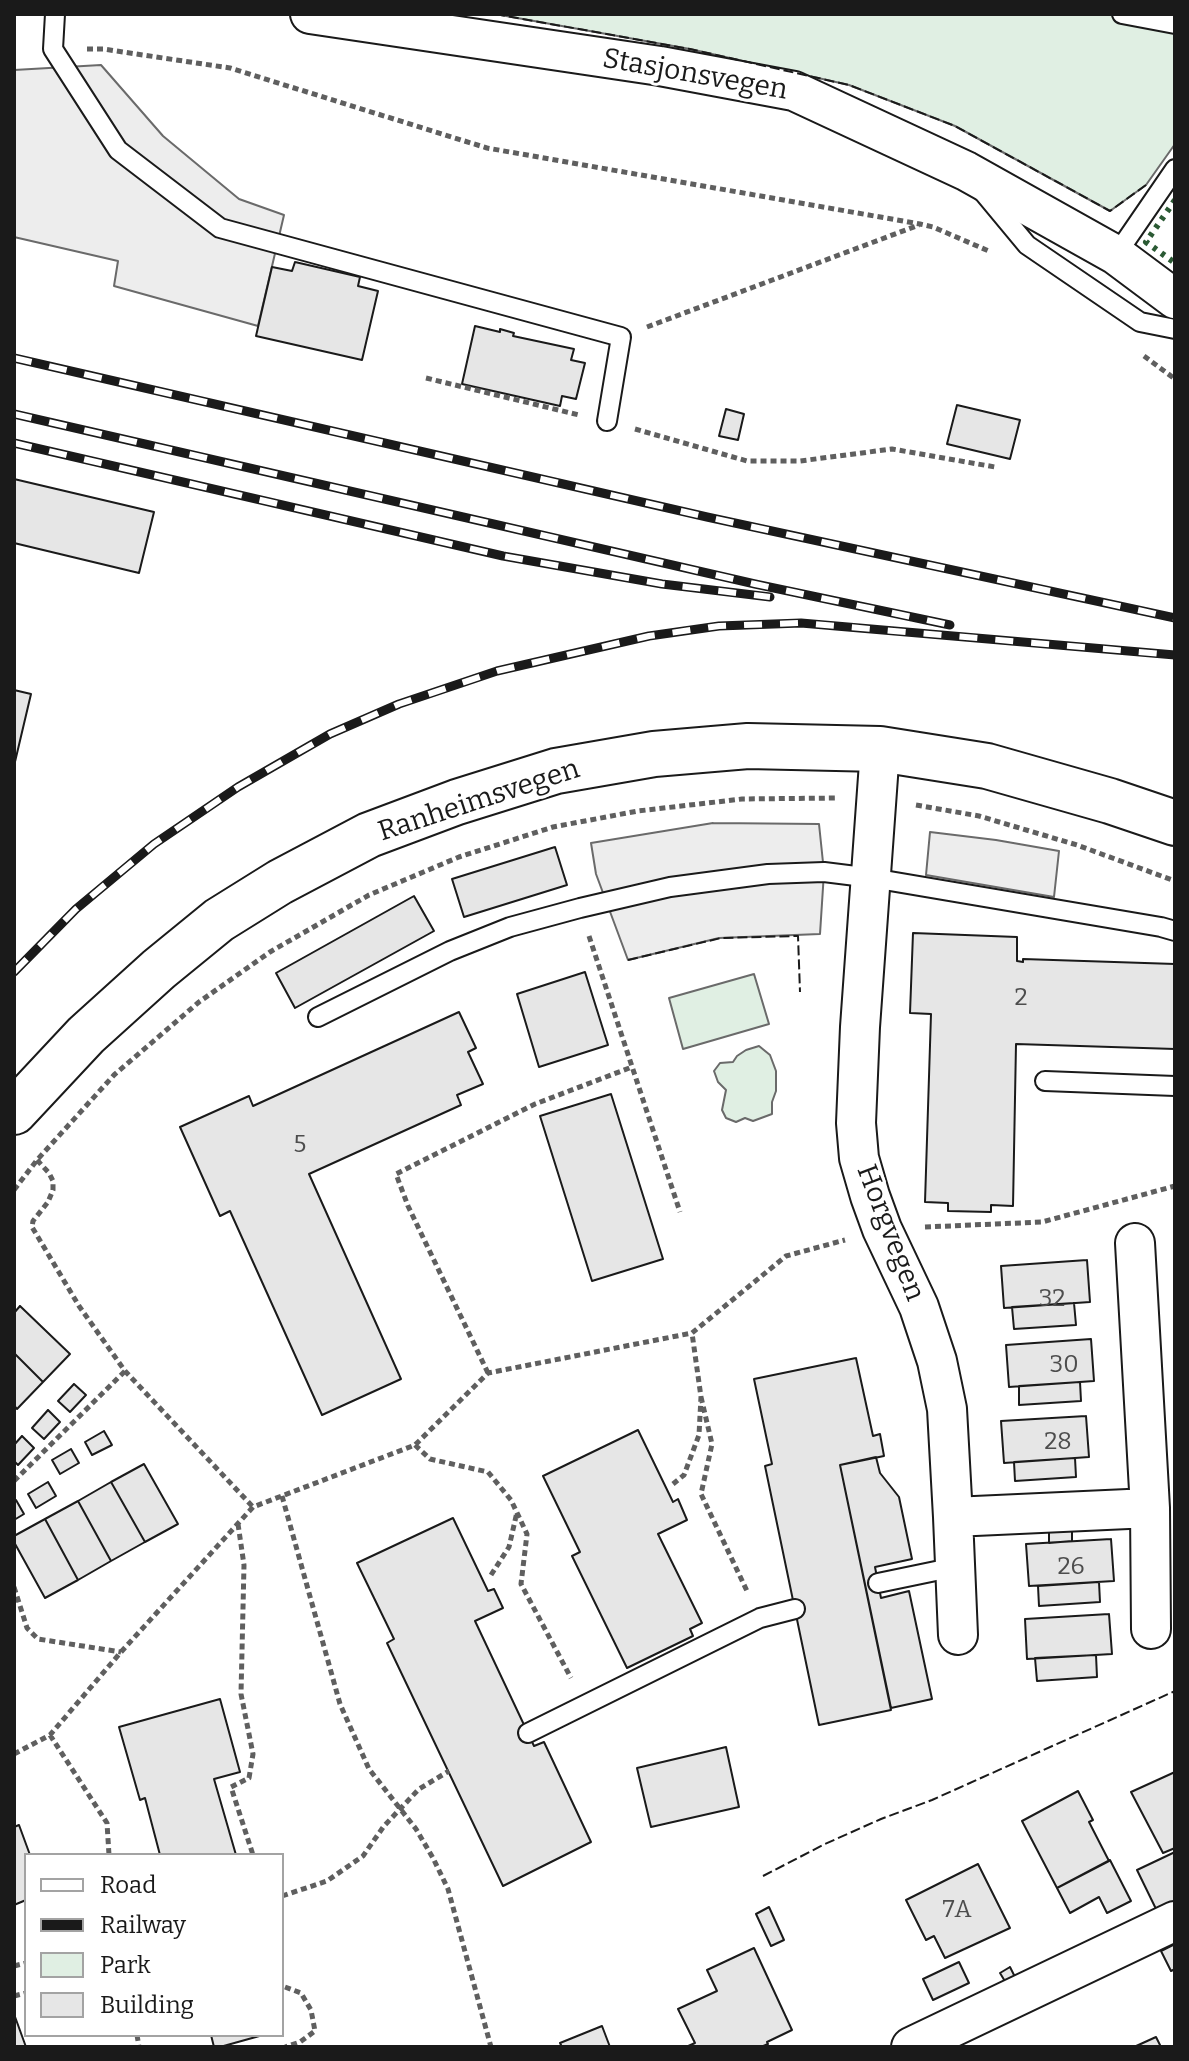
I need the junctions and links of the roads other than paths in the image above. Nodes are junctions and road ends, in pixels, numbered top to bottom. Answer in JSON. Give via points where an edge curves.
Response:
{"nodes":[{"id":1,"x":55,"y":14,"type":"edge"},
{"id":2,"x":310,"y":14,"type":"edge"},
{"id":3,"x":1122,"y":14,"type":"edge"},
{"id":4,"x":1175,"y":24,"type":"edge"},
{"id":5,"x":1175,"y":169,"type":"edge"},
{"id":6,"x":966,"y":171,"type":"junction"},
{"id":7,"x":1116,"y":255,"type":"junction"},
{"id":8,"x":1175,"y":299,"type":"edge"},
{"id":9,"x":1175,"y":329,"type":"edge"},
{"id":10,"x":607,"y":421,"type":"road end"},
{"id":11,"x":880,"y":749,"type":"junction"},
{"id":12,"x":1175,"y":823,"type":"edge"},
{"id":13,"x":872,"y":878,"type":"junction"},
{"id":14,"x":1175,"y":931,"type":"edge"},
{"id":15,"x":318,"y":1017,"type":"dead end"},
{"id":16,"x":1045,"y":1081,"type":"dead end"},
{"id":17,"x":1175,"y":1086,"type":"edge"},
{"id":18,"x":14,"y":1112,"type":"edge"},
{"id":19,"x":1135,"y":1243,"type":"dead end"},
{"id":20,"x":1150,"y":1508,"type":"junction"},
{"id":21,"x":953,"y":1517,"type":"junction"},
{"id":22,"x":955,"y":1567,"type":"junction"},
{"id":23,"x":878,"y":1583,"type":"dead end"},
{"id":24,"x":795,"y":1609,"type":"dead end"},
{"id":25,"x":1151,"y":1629,"type":"dead end"},
{"id":26,"x":958,"y":1635,"type":"dead end"},
{"id":27,"x":528,"y":1733,"type":"dead end"},
{"id":28,"x":1175,"y":1921,"type":"edge"},
{"id":29,"x":911,"y":2047,"type":"edge"}],
"edges":[{"from":1,"to":10,"type":"lane","via":[[53,49],[118,150],[220,228],[621,337]]},
{"from":2,"to":6,"type":"street","name":"Stasjonsvegen","via":[[794,91]]},
{"from":3,"to":4,"type":"lane"},
{"from":5,"to":7,"type":"lane"},
{"from":6,"to":7,"type":"street","name":"Stasjonsvegen"},
{"from":6,"to":9,"type":"lane","via":[[1027,245],[1140,322]]},
{"from":7,"to":8,"type":"street","name":"Stasjonsvegen"},
{"from":11,"to":12,"type":"street","name":"Ranheimsvegen","via":[[987,766]]},
{"from":11,"to":13,"type":"street","name":"Horgvegen"},
{"from":11,"to":18,"type":"street","name":"Ranheimsvegen","via":[[748,746],[654,754],[556,771],[369,835],[219,920],[86,1035]]},
{"from":13,"to":14,"type":"lane"},
{"from":13,"to":15,"type":"lane","via":[[824,872],[768,874],[670,887],[580,908],[450,951]]},
{"from":13,"to":21,"type":"street","name":"Horgvegen","via":[[860,1027],[859,1158],[937,1361],[947,1409]]},
{"from":16,"to":17,"type":"lane"},
{"from":19,"to":20,"type":"street"},
{"from":20,"to":21,"type":"street"},
{"from":20,"to":25,"type":"street"},
{"from":21,"to":22,"type":"street","name":"Horgvegen"},
{"from":22,"to":23,"type":"lane"},
{"from":22,"to":26,"type":"street","name":"Horgvegen"},
{"from":24,"to":27,"type":"lane","via":[[760,1618]]},
{"from":28,"to":29,"type":"street"}]}
